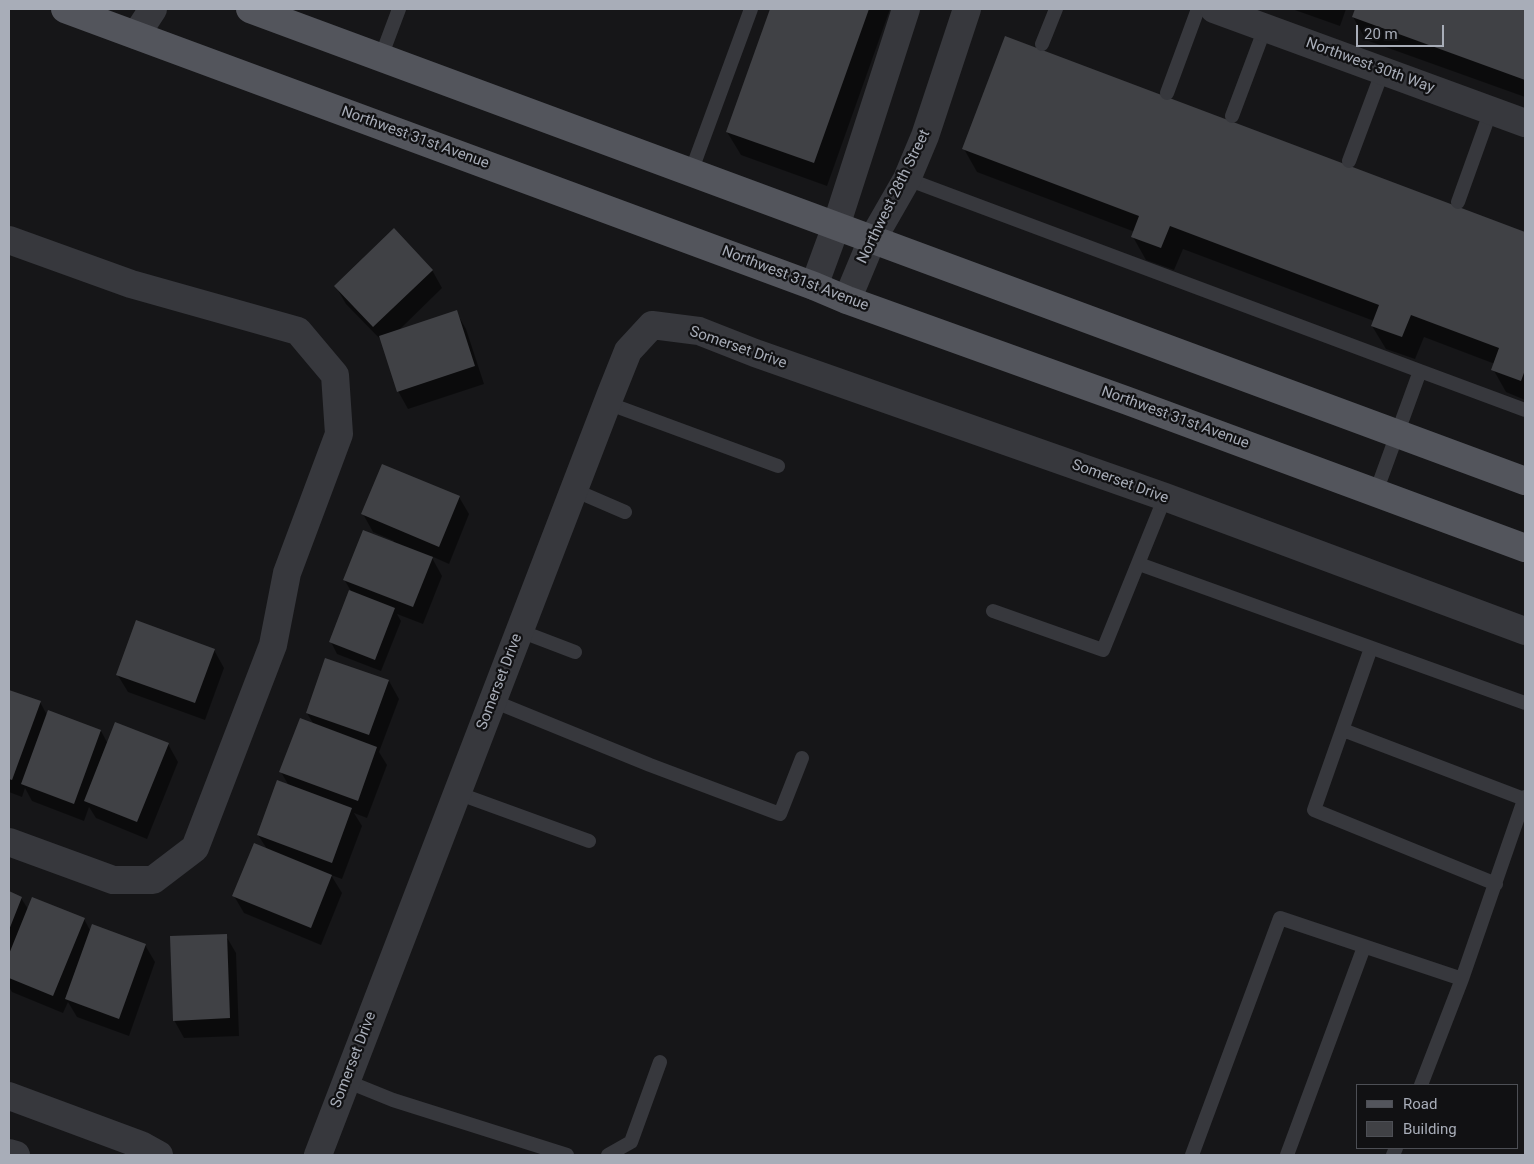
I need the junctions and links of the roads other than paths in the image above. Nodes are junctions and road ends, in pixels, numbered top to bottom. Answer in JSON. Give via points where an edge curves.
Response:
{"nodes":[{"id":1,"x":64,"y":9,"type":"edge"},
{"id":2,"x":153,"y":9,"type":"edge"},
{"id":3,"x":250,"y":9,"type":"edge"},
{"id":4,"x":398,"y":9,"type":"edge"},
{"id":5,"x":751,"y":9,"type":"edge"},
{"id":6,"x":906,"y":9,"type":"edge"},
{"id":7,"x":967,"y":9,"type":"edge"},
{"id":8,"x":1056,"y":9,"type":"edge"},
{"id":9,"x":1198,"y":9,"type":"edge"},
{"id":10,"x":1214,"y":9,"type":"edge"},
{"id":11,"x":1265,"y":28,"type":"junction"},
{"id":12,"x":136,"y":35,"type":"junction"},
{"id":13,"x":1042,"y":44,"type":"dead end"},
{"id":14,"x":381,"y":57,"type":"junction"},
{"id":15,"x":1382,"y":70,"type":"junction"},
{"id":16,"x":1168,"y":93,"type":"dead end"},
{"id":17,"x":1491,"y":110,"type":"junction"},
{"id":18,"x":1232,"y":116,"type":"dead end"},
{"id":19,"x":1525,"y":123,"type":"edge"},
{"id":20,"x":1349,"y":161,"type":"dead end"},
{"id":21,"x":692,"y":172,"type":"junction"},
{"id":22,"x":907,"y":179,"type":"junction"},
{"id":23,"x":1458,"y":202,"type":"dead end"},
{"id":24,"x":836,"y":226,"type":"junction"},
{"id":25,"x":9,"y":240,"type":"edge"},
{"id":26,"x":872,"y":240,"type":"junction"},
{"id":27,"x":814,"y":286,"type":"junction"},
{"id":28,"x":847,"y":300,"type":"junction"},
{"id":29,"x":1420,"y":371,"type":"junction"},
{"id":30,"x":607,"y":403,"type":"junction"},
{"id":31,"x":1525,"y":410,"type":"edge"},
{"id":32,"x":1398,"y":434,"type":"junction"},
{"id":33,"x":778,"y":466,"type":"dead end"},
{"id":34,"x":1525,"y":481,"type":"edge"},
{"id":35,"x":574,"y":490,"type":"junction"},
{"id":36,"x":1376,"y":492,"type":"junction"},
{"id":37,"x":1165,"y":498,"type":"junction"},
{"id":38,"x":625,"y":512,"type":"dead end"},
{"id":39,"x":1525,"y":548,"type":"edge"},
{"id":40,"x":1139,"y":564,"type":"junction"},
{"id":41,"x":993,"y":612,"type":"dead end"},
{"id":42,"x":520,"y":631,"type":"junction"},
{"id":43,"x":1525,"y":631,"type":"edge"},
{"id":44,"x":1371,"y":648,"type":"junction"},
{"id":45,"x":575,"y":652,"type":"dead end"},
{"id":46,"x":493,"y":701,"type":"junction"},
{"id":47,"x":1525,"y":703,"type":"edge"},
{"id":48,"x":1343,"y":730,"type":"junction"},
{"id":49,"x":802,"y":758,"type":"dead end"},
{"id":50,"x":457,"y":793,"type":"junction"},
{"id":51,"x":1525,"y":798,"type":"edge"},
{"id":52,"x":589,"y":841,"type":"dead end"},
{"id":53,"x":9,"y":842,"type":"edge"},
{"id":54,"x":1496,"y":884,"type":"junction"},
{"id":55,"x":1364,"y":947,"type":"junction"},
{"id":56,"x":1462,"y":980,"type":"junction"},
{"id":57,"x":660,"y":1062,"type":"dead end"},
{"id":58,"x":346,"y":1081,"type":"junction"},
{"id":59,"x":1421,"y":1084,"type":"edge"},
{"id":60,"x":9,"y":1096,"type":"edge"},
{"id":61,"x":146,"y":1152,"type":"edge"},
{"id":62,"x":9,"y":1153,"type":"edge"},
{"id":63,"x":16,"y":1155,"type":"edge"},
{"id":64,"x":318,"y":1155,"type":"edge"},
{"id":65,"x":567,"y":1155,"type":"edge"},
{"id":66,"x":608,"y":1155,"type":"edge"},
{"id":67,"x":1192,"y":1155,"type":"edge"},
{"id":68,"x":1287,"y":1155,"type":"edge"}],
"edges":[{"from":1,"to":12,"type":"main road","name":"Northwest 31st Avenue"},
{"from":2,"to":12,"type":"street"},
{"from":3,"to":14,"type":"main road"},
{"from":4,"to":14,"type":"lane"},
{"from":5,"to":21,"type":"lane"},
{"from":6,"to":24,"type":"street"},
{"from":7,"to":22,"type":"street","name":"Northwest 28th Street","via":[[926,136]]},
{"from":8,"to":13,"type":"lane"},
{"from":9,"to":16,"type":"lane"},
{"from":10,"to":11,"type":"street","name":"Northwest 30th Way"},
{"from":11,"to":15,"type":"street","name":"Northwest 30th Way"},
{"from":11,"to":18,"type":"lane"},
{"from":12,"to":27,"type":"main road","name":"Northwest 31st Avenue"},
{"from":14,"to":21,"type":"main road"},
{"from":15,"to":17,"type":"street","name":"Northwest 30th Way"},
{"from":15,"to":20,"type":"lane"},
{"from":17,"to":19,"type":"street","name":"Northwest 30th Way"},
{"from":17,"to":23,"type":"lane"},
{"from":21,"to":24,"type":"main road"},
{"from":22,"to":26,"type":"street","name":"Northwest 28th Street"},
{"from":22,"to":29,"type":"lane"},
{"from":24,"to":26,"type":"main road"},
{"from":24,"to":27,"type":"street"},
{"from":25,"to":53,"type":"street","via":[[130,284],[298,331],[335,375],[339,434],[287,573],[273,645],[195,848],[153,880],[112,880]]},
{"from":26,"to":28,"type":"street","name":"Northwest 28th Street"},
{"from":26,"to":32,"type":"main road"},
{"from":27,"to":28,"type":"main road","name":"Northwest 31st Avenue"},
{"from":28,"to":36,"type":"main road","name":"Northwest 31st Avenue"},
{"from":29,"to":31,"type":"lane"},
{"from":29,"to":32,"type":"lane"},
{"from":30,"to":33,"type":"lane"},
{"from":30,"to":35,"type":"street","name":"Somerset Drive"},
{"from":30,"to":37,"type":"street","name":"Somerset Drive","via":[[628,351],[652,325],[699,331]]},
{"from":32,"to":34,"type":"main road"},
{"from":32,"to":36,"type":"lane"},
{"from":35,"to":38,"type":"lane"},
{"from":35,"to":42,"type":"street","name":"Somerset Drive"},
{"from":36,"to":39,"type":"main road","name":"Northwest 31st Avenue"},
{"from":37,"to":40,"type":"lane"},
{"from":37,"to":43,"type":"street","name":"Somerset Drive"},
{"from":40,"to":41,"type":"lane","via":[[1104,650]]},
{"from":40,"to":44,"type":"lane"},
{"from":42,"to":45,"type":"lane"},
{"from":42,"to":46,"type":"street","name":"Somerset Drive"},
{"from":44,"to":47,"type":"lane"},
{"from":44,"to":48,"type":"lane"},
{"from":46,"to":49,"type":"lane","via":[[780,814]]},
{"from":46,"to":50,"type":"street","name":"Somerset Drive"},
{"from":48,"to":51,"type":"lane"},
{"from":48,"to":54,"type":"lane","via":[[1314,810]]},
{"from":50,"to":52,"type":"lane"},
{"from":50,"to":58,"type":"street","name":"Somerset Drive"},
{"from":51,"to":54,"type":"lane"},
{"from":54,"to":56,"type":"lane"},
{"from":55,"to":56,"type":"lane"},
{"from":55,"to":67,"type":"lane","via":[[1280,918]]},
{"from":55,"to":68,"type":"lane"},
{"from":56,"to":59,"type":"lane"},
{"from":57,"to":66,"type":"lane","via":[[631,1142]]},
{"from":58,"to":64,"type":"street","name":"Somerset Drive"},
{"from":58,"to":65,"type":"lane","via":[[393,1100]]},
{"from":60,"to":61,"type":"street"},
{"from":62,"to":63,"type":"street"}]}
